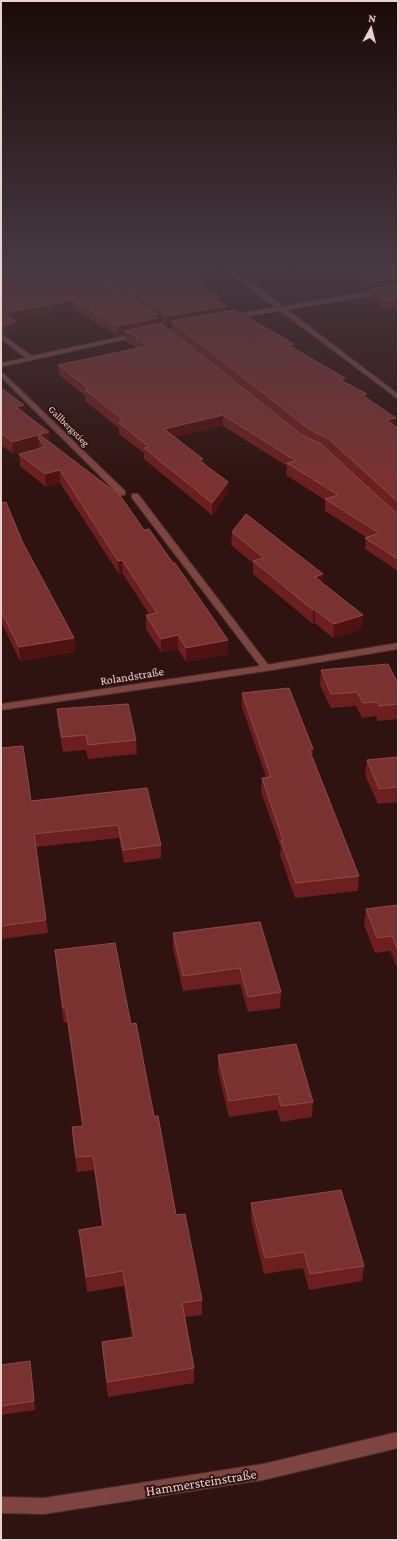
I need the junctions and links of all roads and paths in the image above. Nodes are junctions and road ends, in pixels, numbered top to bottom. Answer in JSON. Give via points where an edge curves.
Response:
{"nodes":[{"id":1,"x":2,"y":337,"type":"edge"},
{"id":2,"x":128,"y":337,"type":"edge"},
{"id":3,"x":318,"y":337,"type":"edge"},
{"id":4,"x":32,"y":359,"type":"junction"},
{"id":5,"x":1,"y":365,"type":"edge"},
{"id":6,"x":1,"y":373,"type":"edge"},
{"id":7,"x":398,"y":397,"type":"edge"},
{"id":8,"x":122,"y":493,"type":"dead end"},
{"id":9,"x":135,"y":496,"type":"dead end"},
{"id":10,"x":398,"y":646,"type":"edge"},
{"id":11,"x":266,"y":668,"type":"junction"},
{"id":12,"x":1,"y":707,"type":"edge"},
{"id":13,"x":398,"y":1440,"type":"edge"},
{"id":14,"x":1,"y":1505,"type":"edge"}],
"edges":[{"from":1,"to":4,"type":"street"},
{"from":2,"to":4,"type":"street"},
{"from":3,"to":7,"type":"street"},
{"from":4,"to":5,"type":"street"},
{"from":6,"to":8,"type":"street","name":"Gallbergstieg"},
{"from":9,"to":11,"type":"street"},
{"from":10,"to":11,"type":"street","name":"Rolandstraße"},
{"from":11,"to":12,"type":"street","name":"Rolandstraße"},
{"from":13,"to":14,"type":"street","name":"Hammersteinstraße","via":[[263,1472],[44,1506]]}]}
